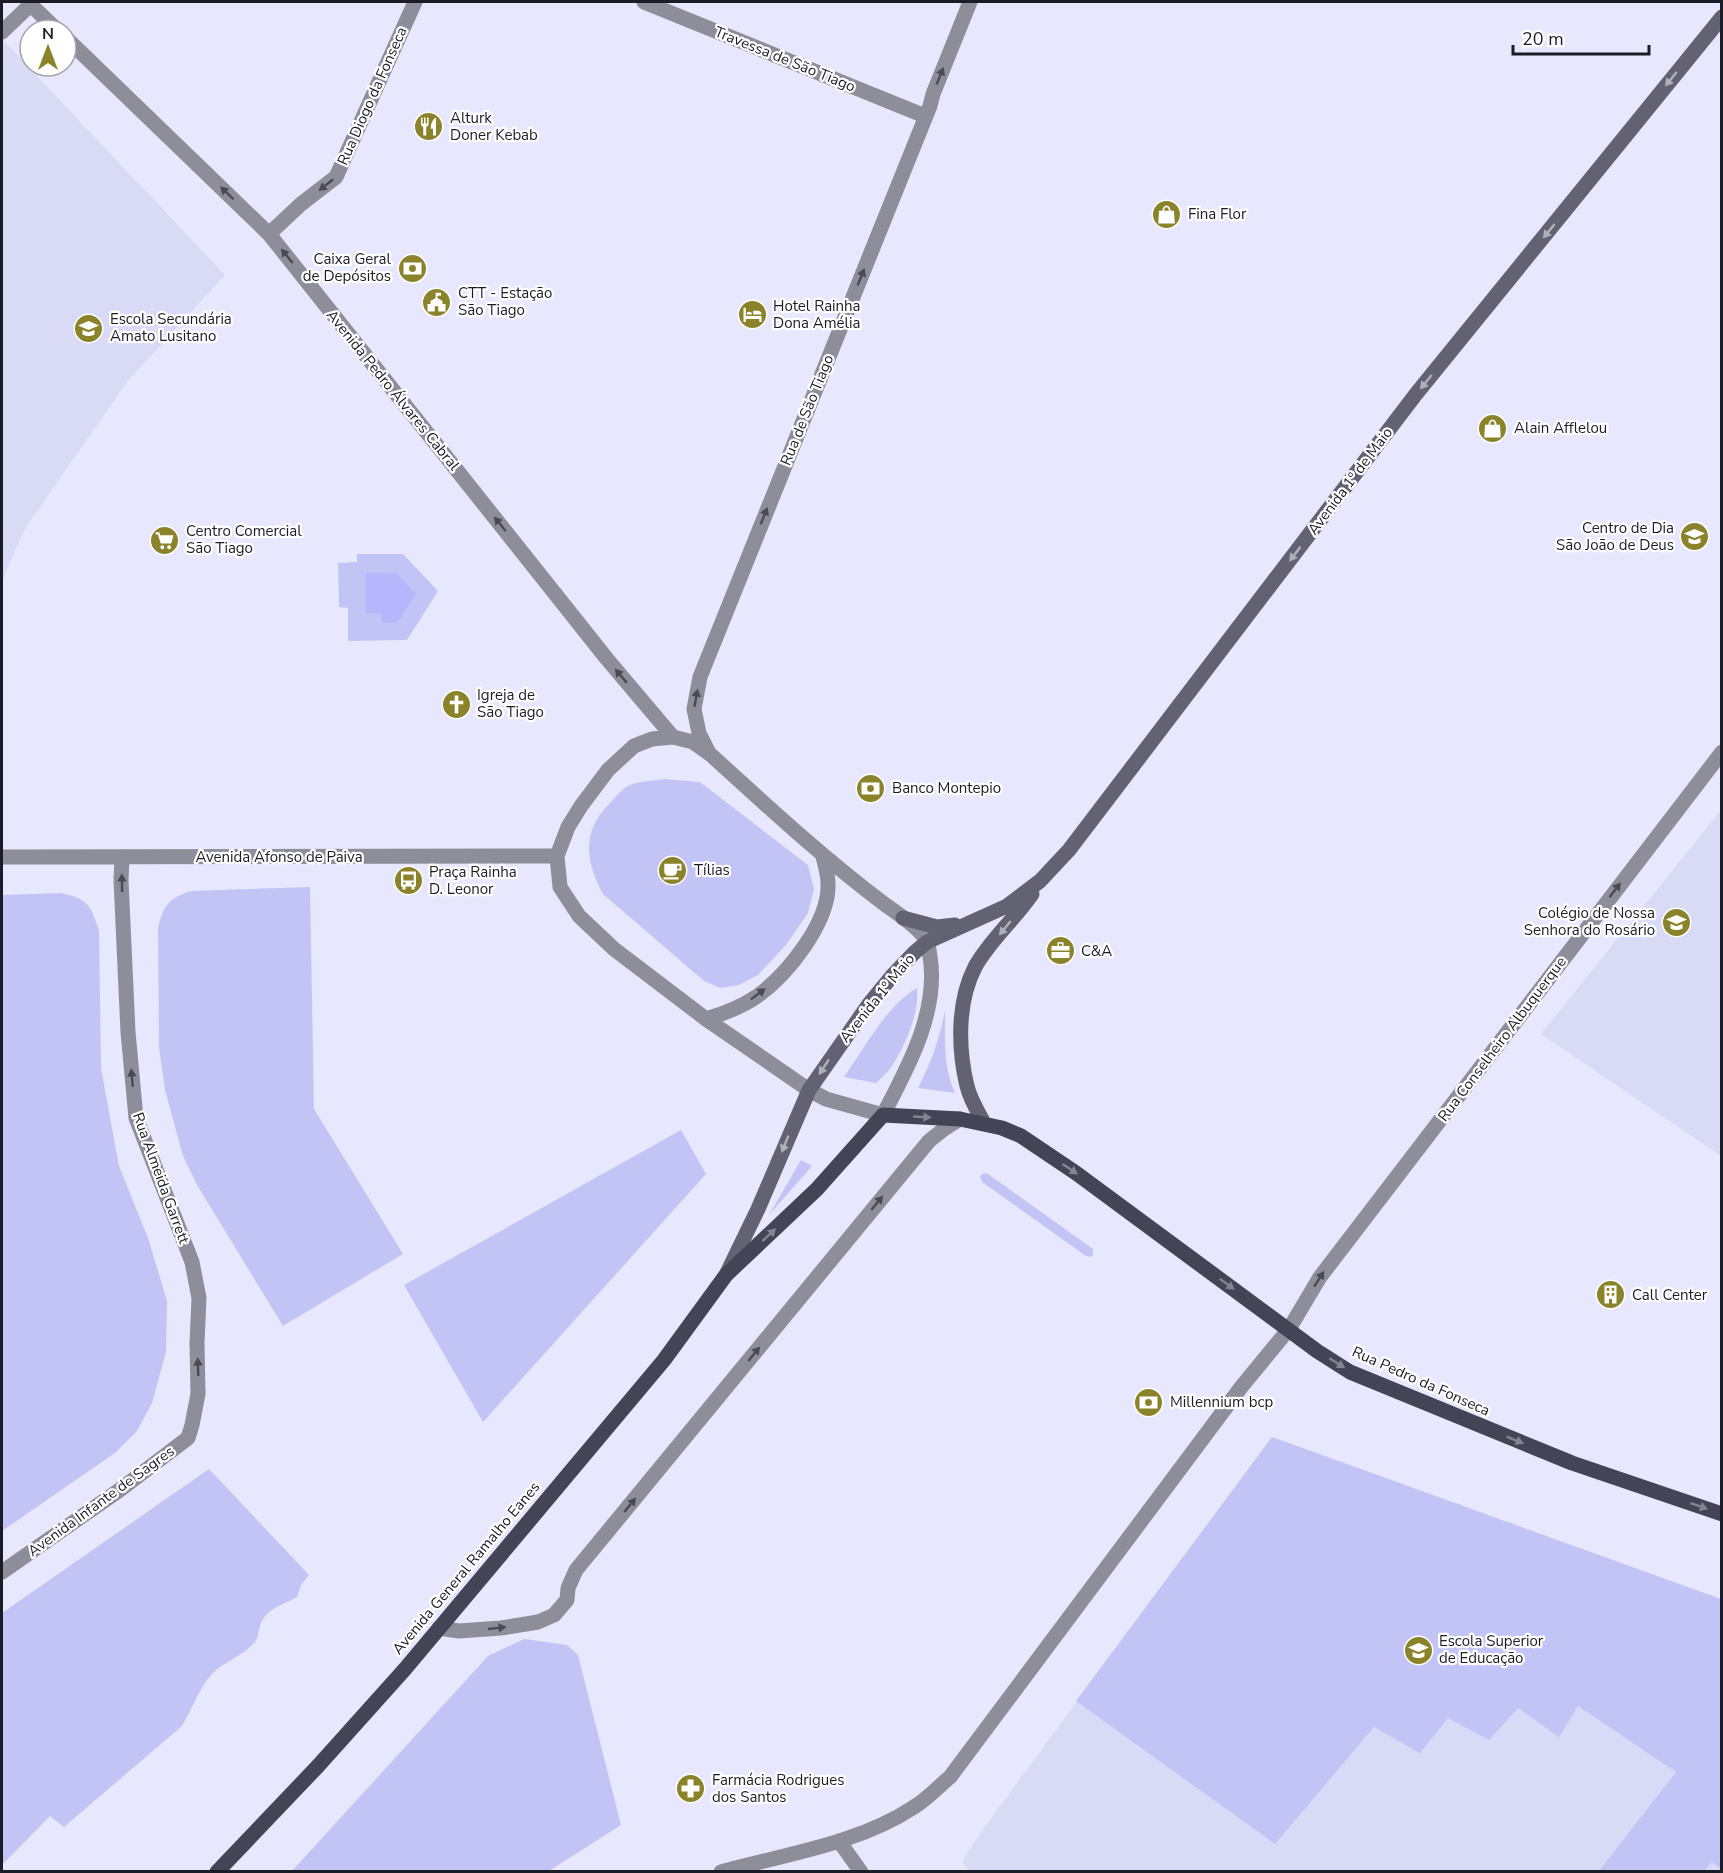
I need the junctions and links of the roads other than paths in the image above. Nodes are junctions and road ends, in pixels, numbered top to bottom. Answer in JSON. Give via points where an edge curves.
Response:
{"nodes":[{"id":1,"x":415,"y":2,"type":"edge"},
{"id":2,"x":644,"y":2,"type":"edge"},
{"id":3,"x":970,"y":2,"type":"edge"},
{"id":4,"x":29,"y":3,"type":"edge"},
{"id":5,"x":1722,"y":17,"type":"edge"},
{"id":6,"x":45,"y":18,"type":"edge"},
{"id":7,"x":2,"y":32,"type":"edge"},
{"id":8,"x":78,"y":50,"type":"edge"},
{"id":9,"x":925,"y":116,"type":"junction"},
{"id":10,"x":269,"y":234,"type":"junction"},
{"id":11,"x":672,"y":737,"type":"junction"},
{"id":12,"x":1722,"y":752,"type":"edge"},
{"id":13,"x":710,"y":754,"type":"junction"},
{"id":14,"x":557,"y":856,"type":"junction"},
{"id":15,"x":823,"y":856,"type":"junction"},
{"id":16,"x":2,"y":857,"type":"edge"},
{"id":17,"x":122,"y":857,"type":"junction"},
{"id":18,"x":1040,"y":881,"type":"junction"},
{"id":19,"x":903,"y":918,"type":"junction"},
{"id":20,"x":964,"y":924,"type":"junction"},
{"id":21,"x":927,"y":942,"type":"junction"},
{"id":22,"x":706,"y":1019,"type":"junction"},
{"id":23,"x":809,"y":1090,"type":"junction"},
{"id":24,"x":883,"y":1115,"type":"junction"},
{"id":25,"x":960,"y":1119,"type":"junction"},
{"id":26,"x":984,"y":1124,"type":"junction"},
{"id":27,"x":726,"y":1275,"type":"junction"},
{"id":28,"x":1289,"y":1329,"type":"junction"},
{"id":29,"x":192,"y":1425,"type":"joint"},
{"id":30,"x":1722,"y":1514,"type":"edge"},
{"id":31,"x":2,"y":1572,"type":"edge"},
{"id":32,"x":439,"y":1628,"type":"junction"},
{"id":33,"x":839,"y":1841,"type":"junction"},
{"id":34,"x":217,"y":1872,"type":"edge"},
{"id":35,"x":721,"y":1872,"type":"edge"},
{"id":36,"x":861,"y":1872,"type":"edge"}],
"edges":[{"from":1,"to":10,"type":"street","name":"Rua Diogo da Fonseca","one_way":true,"via":[[336,177]]},
{"from":2,"to":9,"type":"street","name":"Travessa de São Tiago"},
{"from":9,"to":3,"type":"street","name":"Rua de São Tiago","one_way":true},
{"from":4,"to":6,"type":"street"},
{"from":4,"to":7,"type":"street"},
{"from":5,"to":18,"type":"main road","name":"Avenida 1º de Maio","one_way":true,"via":[[1416,394],[1069,850]]},
{"from":10,"to":8,"type":"street","name":"Avenida Pedro Álvares Cabral","one_way":true},
{"from":13,"to":9,"type":"street","name":"Rua de São Tiago","one_way":true,"via":[[699,733],[694,709],[700,677]]},
{"from":11,"to":10,"type":"street","name":"Avenida Pedro Álvares Cabral","one_way":true},
{"from":11,"to":13,"type":"street","via":[[693,742]]},
{"from":11,"to":14,"type":"street","via":[[634,746],[608,770],[576,813]]},
{"from":28,"to":12,"type":"street","name":"Rua Conselheiro Albuquerque","one_way":true,"via":[[1320,1277]]},
{"from":13,"to":15,"type":"street"},
{"from":14,"to":17,"type":"street","name":"Avenida Afonso de Paiva"},
{"from":14,"to":22,"type":"street","via":[[560,886],[579,916],[614,949]]},
{"from":15,"to":19,"type":"street"},
{"from":22,"to":15,"type":"street","one_way":true,"via":[[756,997],[784,972],[805,945],[823,915],[828,884]]},
{"from":16,"to":17,"type":"street","name":"Avenida Afonso de Paiva"},
{"from":29,"to":17,"type":"street","name":"Rua Almeida Garrett","one_way":true,"via":[[198,1394],[199,1298],[192,1262],[136,1118],[128,1032]]},
{"from":18,"to":20,"type":"main road","name":"Avenida 1º de Maio","via":[[1007,906]]},
{"from":18,"to":26,"type":"main road","one_way":true,"via":[[975,967],[966,992],[961,1040],[967,1086]]},
{"from":19,"to":20,"type":"main road","name":"Avenida 1º de Maio","via":[[937,927]]},
{"from":19,"to":21,"type":"street"},
{"from":20,"to":21,"type":"main road","name":"Avenida 1º de Maio"},
{"from":21,"to":23,"type":"main road","name":"Avenida 1º Maio","one_way":true,"via":[[869,1004]]},
{"from":21,"to":24,"type":"street","name":"Avenida 1º Maio","via":[[932,967],[922,1031]]},
{"from":22,"to":23,"type":"street"},
{"from":23,"to":24,"type":"street","via":[[826,1099]]},
{"from":23,"to":27,"type":"main road","name":"Avenida General Ramalho Eanes","one_way":true},
{"from":24,"to":25,"type":"main road","name":"Rua Pedro da Fonseca","one_way":true},
{"from":27,"to":24,"type":"main road","name":"Avenida General Ramalho Eanes","one_way":true,"via":[[817,1189]]},
{"from":25,"to":26,"type":"main road","name":"Rua Pedro da Fonseca"},
{"from":32,"to":25,"type":"street","one_way":true,"via":[[501,1628],[554,1616],[567,1600],[568,1588],[583,1561],[929,1141]]},
{"from":26,"to":28,"type":"main road","name":"Rua Pedro da Fonseca","one_way":true,"via":[[1021,1136]]},
{"from":27,"to":32,"type":"main road","name":"Avenida General Ramalho Eanes","via":[[664,1360]]},
{"from":28,"to":30,"type":"main road","name":"Rua Pedro da Fonseca","one_way":true,"via":[[1350,1372],[1572,1463]]},
{"from":28,"to":33,"type":"street","name":"Rua Conselheiro Albuquerque","via":[[1242,1386],[950,1777],[916,1806],[884,1824]]},
{"from":29,"to":31,"type":"street","name":"Avenida Infante de Sagres","via":[[188,1438],[121,1490]]},
{"from":32,"to":34,"type":"main road","name":"Avenida General Ramalho Eanes","via":[[318,1766]]},
{"from":33,"to":35,"type":"street","name":"Rua Conselheiro Albuquerque"},
{"from":33,"to":36,"type":"street"}]}
